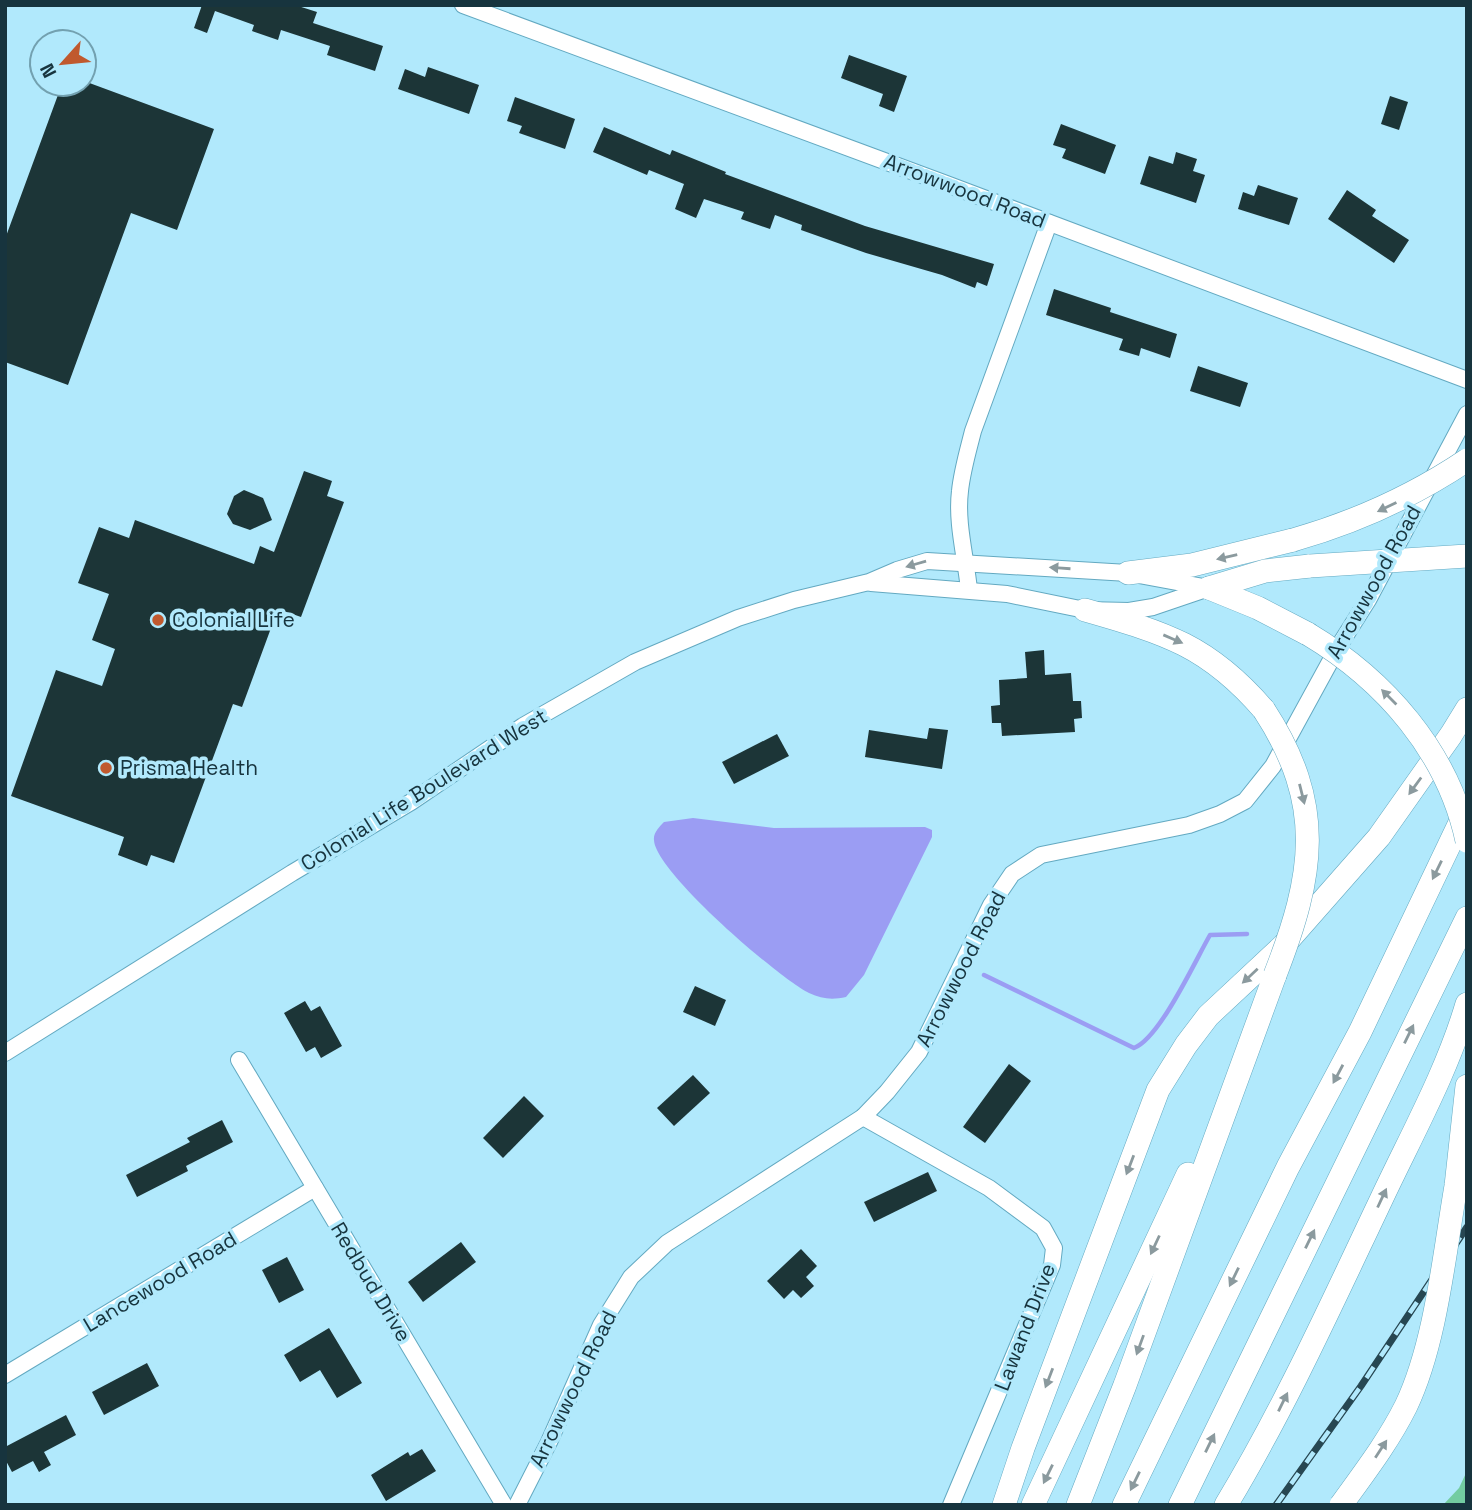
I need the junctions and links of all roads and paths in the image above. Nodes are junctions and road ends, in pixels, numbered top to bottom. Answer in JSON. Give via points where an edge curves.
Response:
{"nodes":[{"id":1,"x":463,"y":5,"type":"edge"},
{"id":2,"x":1049,"y":223,"type":"junction"},
{"id":3,"x":1467,"y":380,"type":"edge"},
{"id":4,"x":1467,"y":414,"type":"edge"},
{"id":5,"x":1467,"y":460,"type":"edge"},
{"id":6,"x":1467,"y":556,"type":"edge"},
{"id":7,"x":966,"y":562,"type":"junction"},
{"id":8,"x":1128,"y":573,"type":"junction"},
{"id":9,"x":869,"y":582,"type":"junction"},
{"id":10,"x":1209,"y":588,"type":"junction"},
{"id":11,"x":969,"y":590,"type":"junction"},
{"id":12,"x":1085,"y":610,"type":"junction"},
{"id":13,"x":1467,"y":709,"type":"edge"},
{"id":14,"x":1467,"y":808,"type":"edge"},
{"id":15,"x":1467,"y":841,"type":"edge"},
{"id":16,"x":1467,"y":918,"type":"edge"},
{"id":17,"x":1467,"y":1004,"type":"edge"},
{"id":18,"x":1256,"y":1028,"type":"junction"},
{"id":19,"x":5,"y":1053,"type":"edge"},
{"id":20,"x":239,"y":1060,"type":"dead end"},
{"id":21,"x":1466,"y":1093,"type":"edge"},
{"id":22,"x":863,"y":1117,"type":"junction"},
{"id":23,"x":1467,"y":1138,"type":"edge"},
{"id":24,"x":1456,"y":1186,"type":"junction"},
{"id":25,"x":315,"y":1188,"type":"junction"},
{"id":26,"x":5,"y":1375,"type":"edge"},
{"id":27,"x":504,"y":1505,"type":"edge"},
{"id":28,"x":517,"y":1505,"type":"edge"},
{"id":29,"x":951,"y":1505,"type":"edge"},
{"id":30,"x":1004,"y":1505,"type":"edge"},
{"id":31,"x":1033,"y":1505,"type":"edge"},
{"id":32,"x":1078,"y":1505,"type":"edge"},
{"id":33,"x":1124,"y":1505,"type":"edge"},
{"id":34,"x":1180,"y":1505,"type":"edge"},
{"id":35,"x":1226,"y":1505,"type":"edge"},
{"id":36,"x":1341,"y":1505,"type":"edge"}],
"edges":[{"from":1,"to":2,"type":"street","name":"Arrowwood Road"},
{"from":2,"to":3,"type":"street","name":"Arrowwood Road"},
{"from":2,"to":7,"type":"street","via":[[973,431],[960,492]]},
{"from":4,"to":22,"type":"street","name":"Arrowwood Road","via":[[1273,766],[1245,801],[1189,825],[1041,855],[1012,874],[991,905],[919,1052]]},
{"from":5,"to":8,"type":"highway","one_way":true,"bridge":true,"via":[[1385,508],[1333,529],[1192,565]]},
{"from":6,"to":10,"type":"highway","bridge":true,"via":[[1265,571]]},
{"from":8,"to":7,"type":"street","name":"Colonial Life Boulevard West","one_way":true},
{"from":7,"to":9,"type":"street","name":"Colonial Life Boulevard West","one_way":true,"via":[[927,561]]},
{"from":7,"to":11,"type":"street"},
{"from":8,"to":10,"type":"street","name":"Colonial Life Boulevard West"},
{"from":9,"to":11,"type":"street","name":"Colonial Life Boulevard West"},
{"from":9,"to":19,"type":"street","name":"Colonial Life Boulevard West","via":[[738,618],[635,662],[523,726],[411,802]]},
{"from":10,"to":12,"type":"street","name":"Colonial Life Boulevard West","via":[[1153,607]]},
{"from":15,"to":10,"type":"highway","one_way":true,"bridge":true,"via":[[1445,780],[1395,703],[1356,666],[1308,634]]},
{"from":11,"to":12,"type":"street","name":"Colonial Life Boulevard West"},
{"from":12,"to":18,"type":"highway","one_way":true,"bridge":true,"via":[[1175,638],[1225,669],[1264,710],[1289,752],[1305,806],[1308,837],[1302,896]]},
{"from":13,"to":30,"type":"highway","one_way":true,"via":[[1379,836],[1284,944],[1208,1016],[1166,1076]]},
{"from":14,"to":33,"type":"highway","one_way":true},
{"from":34,"to":16,"type":"highway","one_way":true},
{"from":35,"to":17,"type":"highway","one_way":true,"via":[[1318,1332],[1448,1059]]},
{"from":18,"to":31,"type":"highway","one_way":true},
{"from":18,"to":32,"type":"highway","one_way":true},
{"from":20,"to":25,"type":"street","name":"Redbud Drive"},
{"from":21,"to":24,"type":"highway"},
{"from":22,"to":28,"type":"street","name":"Arrowwood Road","via":[[667,1244],[631,1277],[601,1325]]},
{"from":22,"to":29,"type":"street","name":"Lawand Drive","via":[[989,1188],[1043,1228],[1054,1248],[1052,1265]]},
{"from":23,"to":24,"type":"highway"},
{"from":36,"to":24,"type":"highway","one_way":true,"bridge":true,"via":[[1392,1432],[1416,1379],[1434,1310]]},
{"from":25,"to":26,"type":"street","name":"Lancewood Road"},
{"from":25,"to":27,"type":"street","name":"Redbud Drive"}]}
